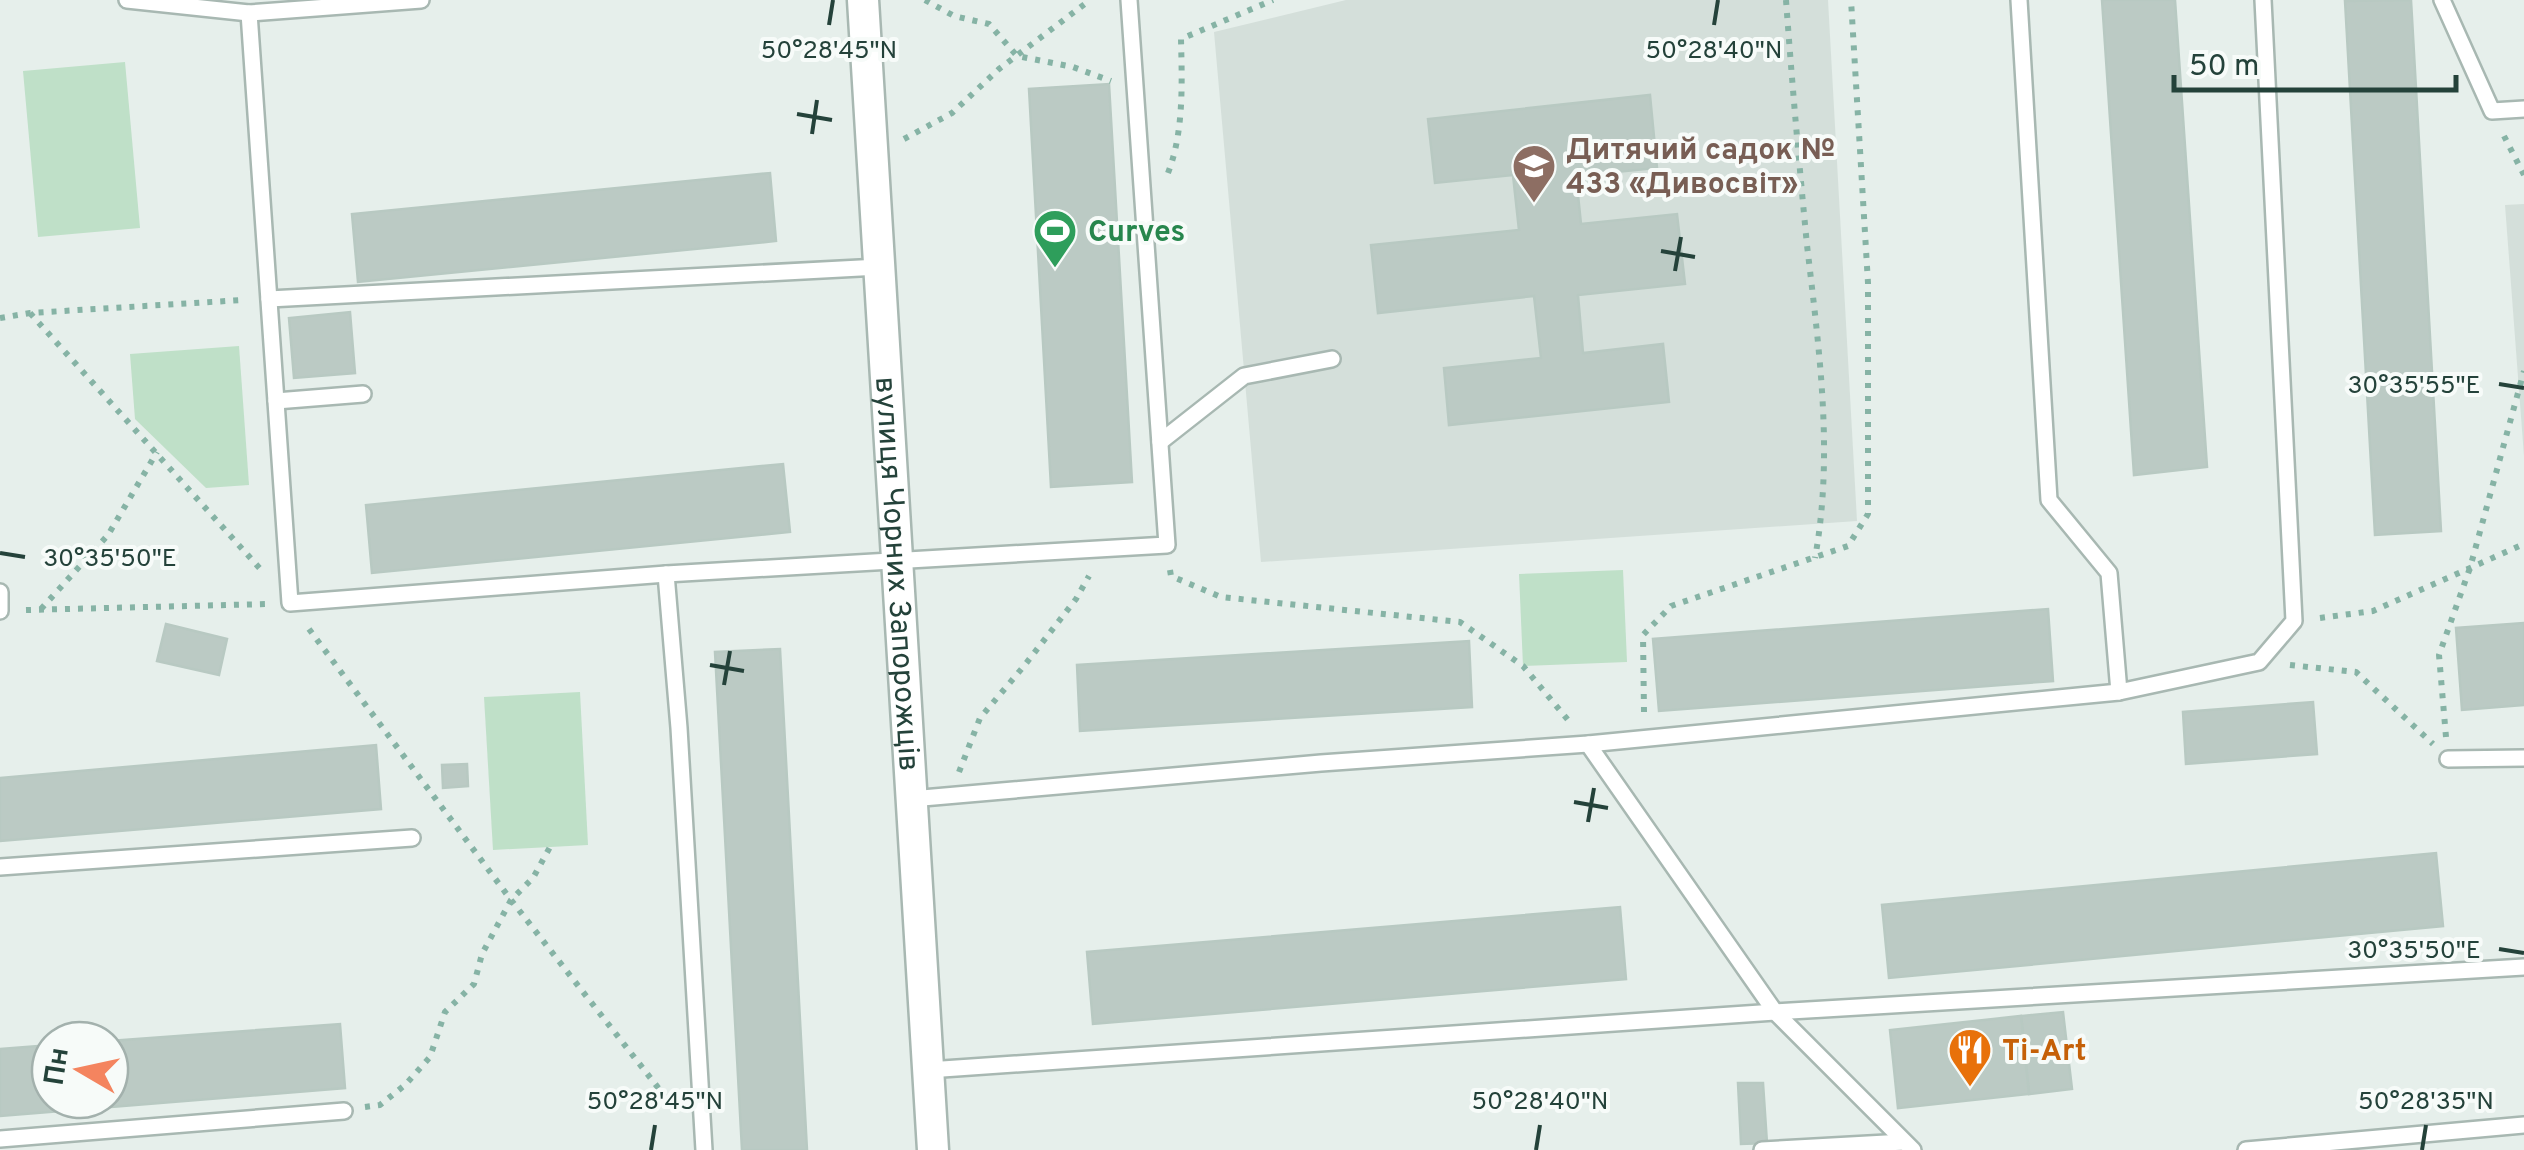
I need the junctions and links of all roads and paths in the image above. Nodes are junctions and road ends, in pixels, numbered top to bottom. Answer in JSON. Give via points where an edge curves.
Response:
{"nodes":[{"id":1,"x":127,"y":0,"type":"edge"},
{"id":2,"x":421,"y":0,"type":"edge"},
{"id":3,"x":863,"y":0,"type":"edge"},
{"id":4,"x":925,"y":0,"type":"edge"},
{"id":5,"x":1090,"y":0,"type":"edge"},
{"id":6,"x":1129,"y":0,"type":"edge"},
{"id":7,"x":1273,"y":0,"type":"edge"},
{"id":8,"x":1786,"y":0,"type":"edge"},
{"id":9,"x":1851,"y":0,"type":"edge"},
{"id":10,"x":2020,"y":0,"type":"edge"},
{"id":11,"x":2262,"y":0,"type":"edge"},
{"id":12,"x":2442,"y":0,"type":"edge"},
{"id":13,"x":249,"y":13,"type":"junction"},
{"id":14,"x":1017,"y":56,"type":"junction"},
{"id":15,"x":1135,"y":90,"type":"junction"},
{"id":16,"x":2524,"y":109,"type":"edge"},
{"id":17,"x":2492,"y":111,"type":"junction"},
{"id":18,"x":890,"y":146,"type":"dead end"},
{"id":19,"x":1167,"y":175,"type":"dead end"},
{"id":20,"x":2524,"y":175,"type":"edge"},
{"id":21,"x":879,"y":267,"type":"junction"},
{"id":22,"x":269,"y":299,"type":"junction"},
{"id":23,"x":30,"y":312,"type":"junction"},
{"id":24,"x":0,"y":318,"type":"edge"},
{"id":25,"x":1332,"y":359,"type":"dead end"},
{"id":26,"x":2524,"y":370,"type":"edge"},
{"id":27,"x":364,"y":394,"type":"dead end"},
{"id":28,"x":276,"y":402,"type":"junction"},
{"id":29,"x":1160,"y":442,"type":"junction"},
{"id":30,"x":157,"y":452,"type":"junction"},
{"id":31,"x":2524,"y":544,"type":"edge"},
{"id":32,"x":1167,"y":545,"type":"junction"},
{"id":33,"x":1105,"y":549,"type":"junction"},
{"id":34,"x":1815,"y":558,"type":"junction"},
{"id":35,"x":898,"y":560,"type":"junction"},
{"id":36,"x":2470,"y":568,"type":"junction"},
{"id":37,"x":666,"y":574,"type":"junction"},
{"id":38,"x":0,"y":592,"type":"edge"},
{"id":39,"x":290,"y":603,"type":"junction"},
{"id":40,"x":41,"y":609,"type":"junction"},
{"id":41,"x":0,"y":610,"type":"edge"},
{"id":42,"x":2294,"y":621,"type":"junction"},
{"id":43,"x":2258,"y":662,"type":"junction"},
{"id":44,"x":2118,"y":692,"type":"junction"},
{"id":45,"x":1644,"y":739,"type":"junction"},
{"id":46,"x":1588,"y":744,"type":"junction"},
{"id":47,"x":2524,"y":758,"type":"edge"},
{"id":48,"x":2448,"y":759,"type":"junction"},
{"id":49,"x":950,"y":796,"type":"junction"},
{"id":50,"x":912,"y":799,"type":"junction"},
{"id":51,"x":412,"y":838,"type":"dead end"},
{"id":52,"x":550,"y":847,"type":"dead end"},
{"id":53,"x":0,"y":867,"type":"edge"},
{"id":54,"x":511,"y":900,"type":"junction"},
{"id":55,"x":2524,"y":967,"type":"edge"},
{"id":56,"x":1774,"y":1012,"type":"junction"},
{"id":57,"x":928,"y":1070,"type":"junction"},
{"id":58,"x":344,"y":1111,"type":"joint"},
{"id":59,"x":2524,"y":1124,"type":"edge"},
{"id":60,"x":0,"y":1139,"type":"edge"},
{"id":61,"x":1909,"y":1146,"type":"edge"},
{"id":62,"x":704,"y":1148,"type":"edge"},
{"id":63,"x":934,"y":1150,"type":"edge"},
{"id":64,"x":1762,"y":1150,"type":"edge"},
{"id":65,"x":2246,"y":1150,"type":"edge"}],
"edges":[{"from":1,"to":13,"type":"lane"},
{"from":2,"to":13,"type":"lane"},
{"from":3,"to":21,"type":"street","name":"вулиця Чорних Запорожців"},
{"from":4,"to":14,"type":"path","via":[[990,24]]},
{"from":5,"to":14,"type":"path"},
{"from":6,"to":15,"type":"lane"},
{"from":7,"to":19,"type":"path","via":[[1181,39],[1182,94]]},
{"from":8,"to":34,"type":"path","via":[[1825,405]]},
{"from":9,"to":34,"type":"path","via":[[1868,283],[1868,514],[1848,546]]},
{"from":10,"to":44,"type":"lane","via":[[2049,500],[2110,573]]},
{"from":11,"to":42,"type":"lane"},
{"from":12,"to":17,"type":"lane"},
{"from":13,"to":22,"type":"lane"},
{"from":14,"to":15,"type":"path","via":[[1073,66]]},
{"from":14,"to":18,"type":"path","via":[[952,113]]},
{"from":15,"to":29,"type":"lane"},
{"from":16,"to":17,"type":"lane"},
{"from":17,"to":20,"type":"path"},
{"from":21,"to":22,"type":"lane"},
{"from":21,"to":35,"type":"street","name":"вулиця Чорних Запорожців"},
{"from":22,"to":23,"type":"path"},
{"from":22,"to":28,"type":"lane"},
{"from":23,"to":24,"type":"path"},
{"from":23,"to":30,"type":"path"},
{"from":25,"to":29,"type":"lane","via":[[1244,376]]},
{"from":26,"to":36,"type":"path"},
{"from":27,"to":28,"type":"lane"},
{"from":28,"to":39,"type":"lane"},
{"from":29,"to":32,"type":"lane"},
{"from":30,"to":39,"type":"path"},
{"from":30,"to":40,"type":"path","via":[[108,535]]},
{"from":31,"to":36,"type":"path"},
{"from":32,"to":33,"type":"lane"},
{"from":32,"to":46,"type":"path","via":[[1171,576],[1221,597],[1460,622],[1523,666]]},
{"from":33,"to":35,"type":"lane"},
{"from":33,"to":49,"type":"path","via":[[1076,598],[980,718]]},
{"from":34,"to":45,"type":"path","via":[[1670,606],[1643,635]]},
{"from":35,"to":37,"type":"lane"},
{"from":35,"to":50,"type":"street","name":"вулиця Чорних Запорожців"},
{"from":36,"to":42,"type":"path","via":[[2373,611]]},
{"from":36,"to":48,"type":"path","via":[[2439,655]]},
{"from":37,"to":39,"type":"lane"},
{"from":37,"to":62,"type":"lane"},
{"from":38,"to":41,"type":"lane"},
{"from":39,"to":40,"type":"path"},
{"from":39,"to":54,"type":"path"},
{"from":40,"to":41,"type":"path"},
{"from":42,"to":43,"type":"lane"},
{"from":43,"to":44,"type":"lane"},
{"from":43,"to":48,"type":"path","via":[[2356,672]]},
{"from":44,"to":45,"type":"lane"},
{"from":45,"to":46,"type":"lane"},
{"from":46,"to":49,"type":"lane"},
{"from":46,"to":56,"type":"lane"},
{"from":47,"to":48,"type":"lane"},
{"from":49,"to":50,"type":"lane"},
{"from":50,"to":57,"type":"street","name":"вулиця Чорних Запорожців"},
{"from":51,"to":53,"type":"lane"},
{"from":52,"to":54,"type":"path"},
{"from":54,"to":58,"type":"path","via":[[474,984],[445,1012],[430,1057],[380,1105]]},
{"from":54,"to":62,"type":"path"},
{"from":55,"to":56,"type":"lane"},
{"from":56,"to":57,"type":"lane"},
{"from":56,"to":61,"type":"lane"},
{"from":57,"to":63,"type":"street","name":"вулиця Чорних Запорожців"},
{"from":58,"to":60,"type":"lane"},
{"from":59,"to":65,"type":"lane"},
{"from":61,"to":64,"type":"lane"}]}
